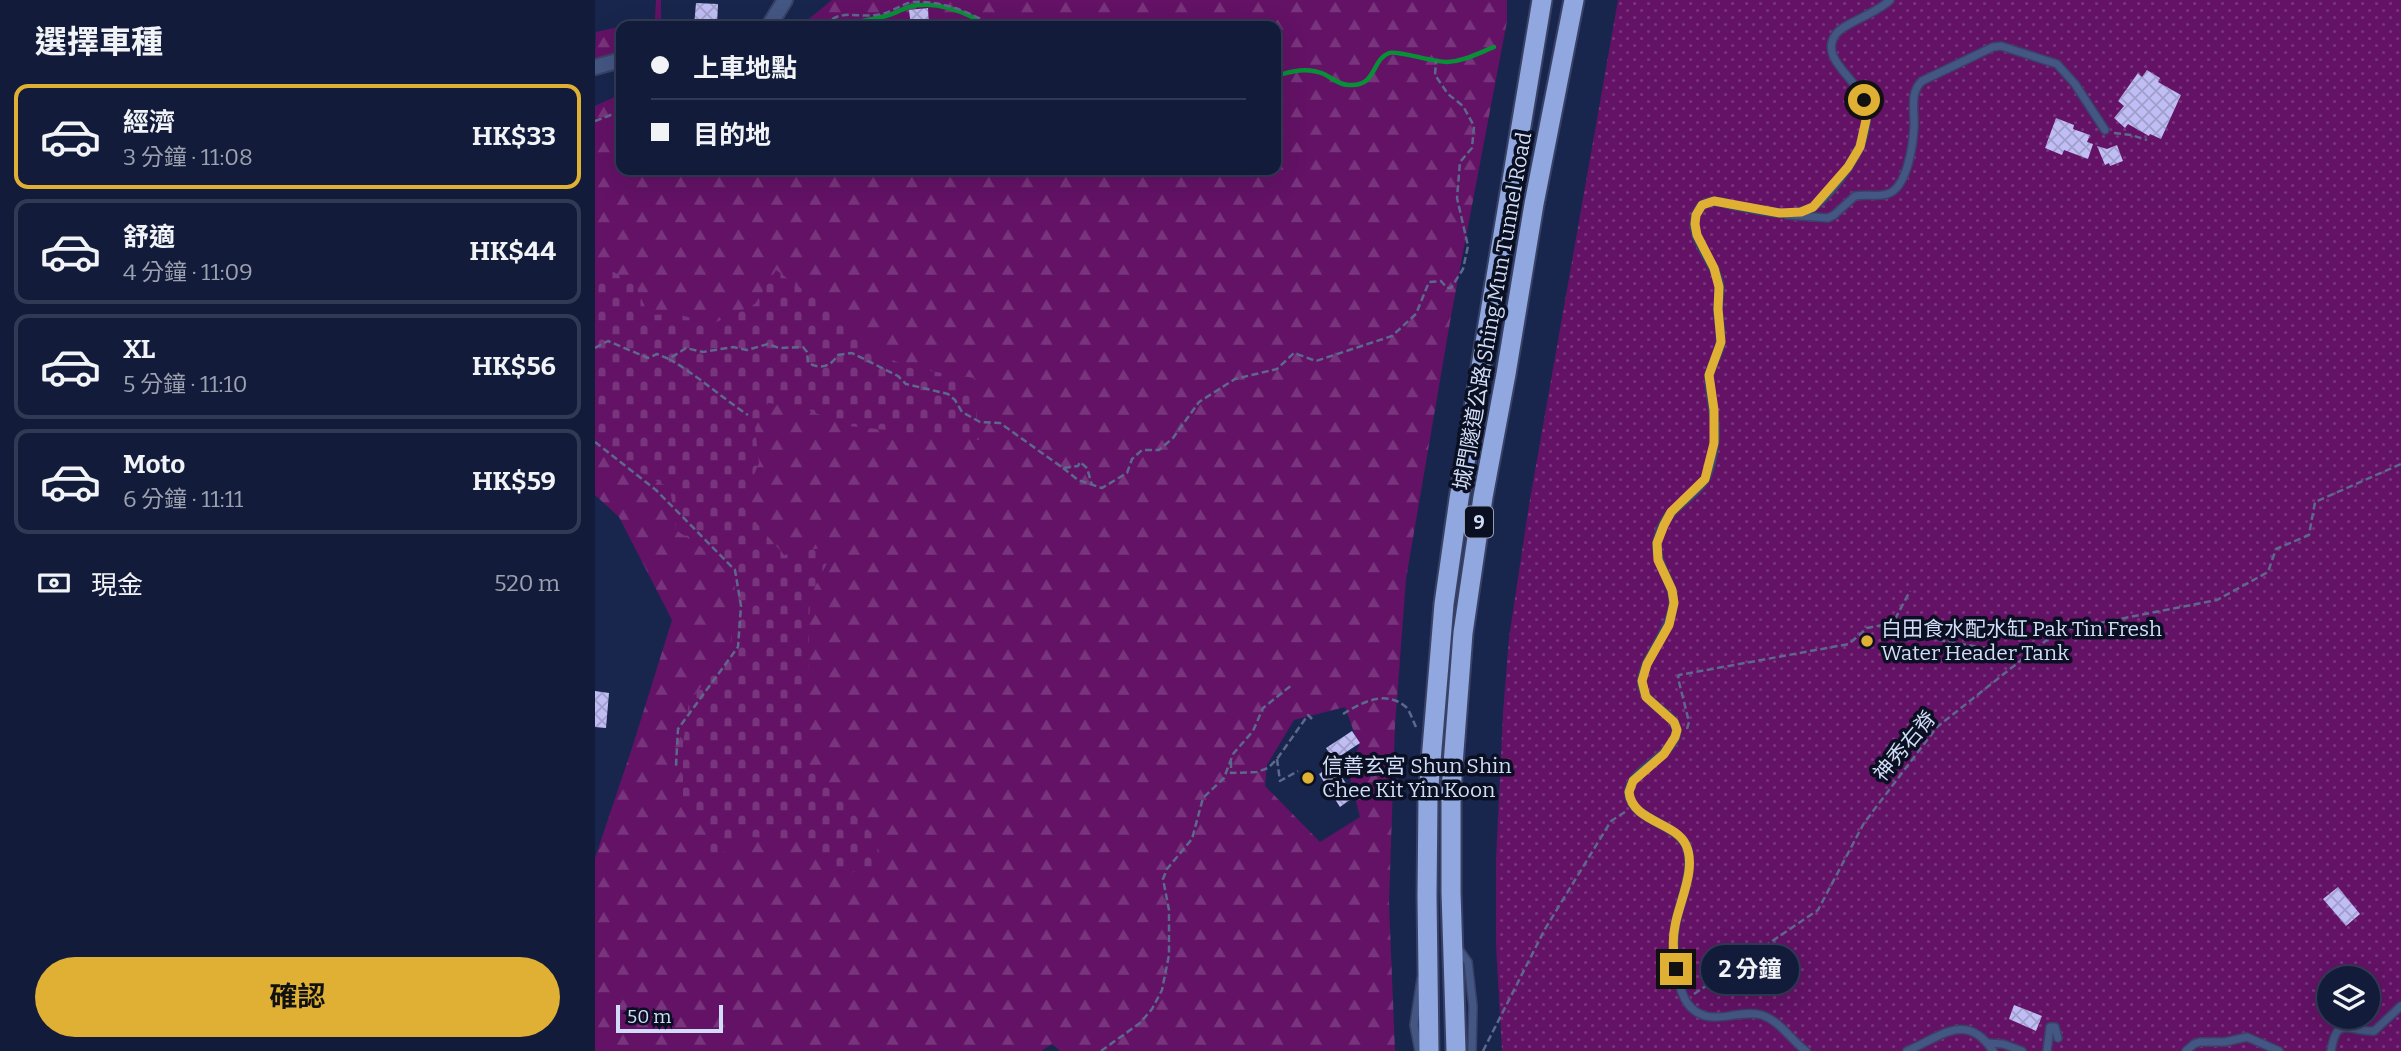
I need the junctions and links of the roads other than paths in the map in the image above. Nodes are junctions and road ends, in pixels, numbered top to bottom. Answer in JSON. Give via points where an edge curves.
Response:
{"nodes":[{"id":1,"x":785,"y":0,"type":"edge"},
{"id":2,"x":1542,"y":0,"type":"edge"},
{"id":3,"x":1574,"y":0,"type":"edge"},
{"id":4,"x":1890,"y":0,"type":"edge"},
{"id":5,"x":772,"y":21,"type":"edge"},
{"id":6,"x":616,"y":61,"type":"edge"},
{"id":7,"x":595,"y":67,"type":"edge"},
{"id":8,"x":2105,"y":130,"type":"road end"},
{"id":9,"x":1780,"y":213,"type":"junction"},
{"id":10,"x":1452,"y":943,"type":"junction"},
{"id":11,"x":1427,"y":956,"type":"junction"},
{"id":12,"x":2401,"y":1006,"type":"edge"},
{"id":13,"x":2058,"y":1038,"type":"dead end"},
{"id":14,"x":1987,"y":1043,"type":"junction"},
{"id":15,"x":1419,"y":1051,"type":"edge"},
{"id":16,"x":1429,"y":1051,"type":"edge"},
{"id":17,"x":1456,"y":1051,"type":"edge"},
{"id":18,"x":1472,"y":1051,"type":"edge"},
{"id":19,"x":1805,"y":1051,"type":"edge"},
{"id":20,"x":1907,"y":1051,"type":"edge"},
{"id":21,"x":1993,"y":1051,"type":"edge"},
{"id":22,"x":2022,"y":1051,"type":"edge"},
{"id":23,"x":2047,"y":1051,"type":"edge"},
{"id":24,"x":2186,"y":1051,"type":"edge"},
{"id":25,"x":2279,"y":1051,"type":"edge"},
{"id":26,"x":2332,"y":1051,"type":"edge"}],
"edges":[{"from":1,"to":5,"type":"street"},
{"from":2,"to":11,"type":"highway","name":"城門隧道公路 Shing Mun Tunnel Road","number":"9","via":[[1444,604],[1431,750]]},
{"from":3,"to":10,"type":"highway","name":"城門隧道公路 Shing Mun Tunnel Road","number":"9","via":[[1534,204],[1466,606],[1451,791]]},
{"from":4,"to":9,"type":"lane","via":[[1877,12],[1842,29],[1832,42],[1835,60],[1865,104],[1858,151],[1817,205]]},
{"from":6,"to":7,"type":"street"},
{"from":8,"to":9,"type":"lane","via":[[2057,64],[1993,47],[1922,80],[1916,88],[1913,135],[1904,180],[1897,189],[1884,195],[1855,196],[1828,218]]},
{"from":9,"to":19,"type":"lane","via":[[1714,201],[1702,205],[1696,215],[1697,235],[1719,287],[1721,342],[1709,375],[1714,443],[1705,479],[1671,512],[1657,547],[1674,603],[1669,625],[1642,681],[1646,697],[1673,720],[1676,734],[1664,754],[1638,775],[1629,794],[1634,806],[1682,838],[1688,849],[1688,873],[1673,945],[1685,1000],[1708,1017],[1763,1015]]},
{"from":10,"to":17,"type":"highway","name":"城門隧道公路 Shing Mun Tunnel Road","number":"9"},
{"from":10,"to":18,"type":"lane","via":[[1468,962]]},
{"from":11,"to":15,"type":"lane","via":[[1414,1025]]},
{"from":11,"to":16,"type":"highway","name":"城門隧道公路 Shing Mun Tunnel Road","number":"9"},
{"from":12,"to":26,"type":"lane","via":[[2374,1031],[2339,1029]]},
{"from":13,"to":23,"type":"lane","via":[[2055,1027],[2050,1026]]},
{"from":14,"to":20,"type":"lane","via":[[1975,1034],[1952,1029]]},
{"from":14,"to":21,"type":"lane"},
{"from":14,"to":22,"type":"lane"},
{"from":24,"to":25,"type":"lane","via":[[2194,1044],[2247,1037]]}]}
